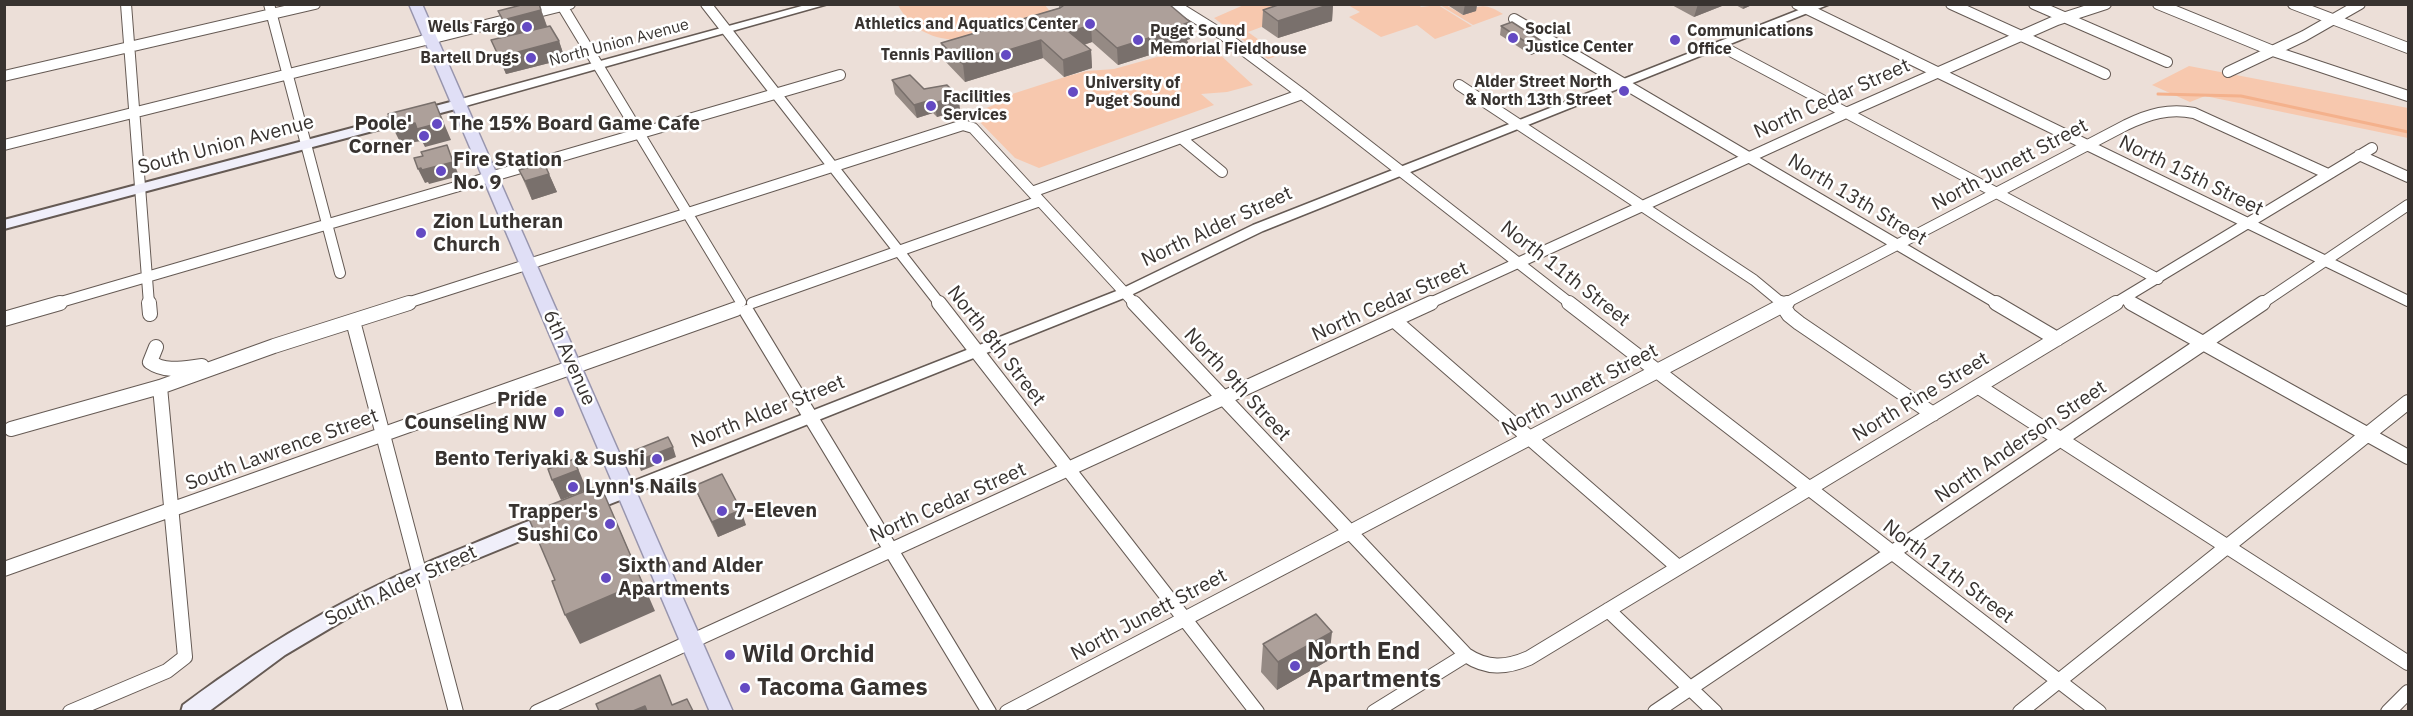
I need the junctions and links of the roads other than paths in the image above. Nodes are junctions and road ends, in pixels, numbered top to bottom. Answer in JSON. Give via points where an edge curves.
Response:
{"nodes":[{"id":1,"x":126,"y":4,"type":"edge"},
{"id":2,"x":315,"y":4,"type":"edge"},
{"id":3,"x":415,"y":4,"type":"edge"},
{"id":4,"x":706,"y":4,"type":"edge"},
{"id":5,"x":823,"y":4,"type":"edge"},
{"id":6,"x":1173,"y":4,"type":"edge"},
{"id":7,"x":1797,"y":4,"type":"edge"},
{"id":8,"x":1825,"y":4,"type":"edge"},
{"id":9,"x":1951,"y":4,"type":"edge"},
{"id":10,"x":2034,"y":4,"type":"edge"},
{"id":11,"x":2106,"y":4,"type":"edge"},
{"id":12,"x":2158,"y":4,"type":"edge"},
{"id":13,"x":2293,"y":4,"type":"edge"},
{"id":14,"x":2360,"y":4,"type":"edge"},
{"id":15,"x":564,"y":5,"type":"edge"},
{"id":16,"x":271,"y":10,"type":"edge"},
{"id":17,"x":1810,"y":11,"type":"junction"},
{"id":18,"x":1514,"y":19,"type":"dead end"},
{"id":19,"x":2067,"y":19,"type":"junction"},
{"id":20,"x":2333,"y":20,"type":"junction"},
{"id":21,"x":726,"y":30,"type":"junction"},
{"id":22,"x":2020,"y":36,"type":"junction"},
{"id":23,"x":430,"y":40,"type":"junction"},
{"id":24,"x":1721,"y":46,"type":"junction"},
{"id":25,"x":130,"y":48,"type":"junction"},
{"id":26,"x":2409,"y":48,"type":"edge"},
{"id":27,"x":2273,"y":51,"type":"junction"},
{"id":28,"x":2167,"y":62,"type":"dead end"},
{"id":29,"x":596,"y":66,"type":"junction"},
{"id":30,"x":2228,"y":72,"type":"dead end"},
{"id":31,"x":1937,"y":73,"type":"junction"},
{"id":32,"x":2104,"y":74,"type":"dead end"},
{"id":33,"x":288,"y":75,"type":"junction"},
{"id":34,"x":840,"y":75,"type":"dead end"},
{"id":35,"x":4,"y":76,"type":"edge"},
{"id":36,"x":1625,"y":84,"type":"junction"},
{"id":37,"x":1459,"y":85,"type":"dead end"},
{"id":38,"x":775,"y":94,"type":"junction"},
{"id":39,"x":1302,"y":94,"type":"junction"},
{"id":40,"x":2409,"y":96,"type":"edge"},
{"id":41,"x":458,"y":104,"type":"junction"},
{"id":42,"x":135,"y":113,"type":"junction"},
{"id":43,"x":1846,"y":113,"type":"junction"},
{"id":44,"x":1520,"y":124,"type":"junction"},
{"id":45,"x":639,"y":134,"type":"junction"},
{"id":46,"x":1181,"y":138,"type":"junction"},
{"id":47,"x":307,"y":144,"type":"junction"},
{"id":48,"x":4,"y":145,"type":"edge"},
{"id":49,"x":2088,"y":145,"type":"junction"},
{"id":50,"x":2372,"y":148,"type":"dead end"},
{"id":51,"x":2359,"y":155,"type":"junction"},
{"id":52,"x":1749,"y":158,"type":"junction"},
{"id":53,"x":832,"y":167,"type":"junction"},
{"id":54,"x":1401,"y":171,"type":"junction"},
{"id":55,"x":1222,"y":172,"type":"dead end"},
{"id":56,"x":2328,"y":174,"type":"junction"},
{"id":57,"x":490,"y":177,"type":"junction"},
{"id":58,"x":2409,"y":177,"type":"edge"},
{"id":59,"x":141,"y":188,"type":"junction"},
{"id":60,"x":1997,"y":193,"type":"junction"},
{"id":61,"x":1036,"y":197,"type":"junction"},
{"id":62,"x":2409,"y":206,"type":"edge"},
{"id":63,"x":1645,"y":207,"type":"junction"},
{"id":64,"x":687,"y":213,"type":"junction"},
{"id":65,"x":2249,"y":224,"type":"junction"},
{"id":66,"x":4,"y":225,"type":"edge"},
{"id":67,"x":327,"y":225,"type":"junction"},
{"id":68,"x":1898,"y":245,"type":"junction"},
{"id":69,"x":898,"y":251,"type":"junction"},
{"id":70,"x":2326,"y":261,"type":"junction"},
{"id":71,"x":528,"y":264,"type":"junction"},
{"id":72,"x":1520,"y":264,"type":"junction"},
{"id":73,"x":340,"y":273,"type":"dead end"},
{"id":74,"x":149,"y":278,"type":"junction"},
{"id":75,"x":2158,"y":279,"type":"junction"},
{"id":76,"x":1124,"y":292,"type":"junction"},
{"id":77,"x":2124,"y":299,"type":"junction"},
{"id":78,"x":2409,"y":301,"type":"edge"},
{"id":79,"x":1784,"y":305,"type":"junction"},
{"id":80,"x":744,"y":306,"type":"junction"},
{"id":81,"x":150,"y":314,"type":"dead end"},
{"id":82,"x":4,"y":319,"type":"edge"},
{"id":83,"x":353,"y":321,"type":"junction"},
{"id":84,"x":1395,"y":321,"type":"junction"},
{"id":85,"x":2057,"y":339,"type":"junction"},
{"id":86,"x":2204,"y":343,"type":"junction"},
{"id":87,"x":156,"y":347,"type":"dead end"},
{"id":88,"x":976,"y":352,"type":"junction"},
{"id":89,"x":215,"y":367,"type":"junction"},
{"id":90,"x":572,"y":367,"type":"junction"},
{"id":91,"x":1659,"y":370,"type":"junction"},
{"id":92,"x":160,"y":387,"type":"junction"},
{"id":93,"x":1978,"y":387,"type":"junction"},
{"id":94,"x":1223,"y":399,"type":"junction"},
{"id":95,"x":2409,"y":402,"type":"edge"},
{"id":96,"x":1933,"y":414,"type":"junction"},
{"id":97,"x":811,"y":417,"type":"junction"},
{"id":98,"x":11,"y":429,"type":"dead end"},
{"id":99,"x":383,"y":434,"type":"junction"},
{"id":100,"x":2368,"y":434,"type":"junction"},
{"id":101,"x":1529,"y":438,"type":"junction"},
{"id":102,"x":2060,"y":439,"type":"junction"},
{"id":103,"x":2409,"y":457,"type":"edge"},
{"id":104,"x":1068,"y":470,"type":"junction"},
{"id":105,"x":1808,"y":489,"type":"junction"},
{"id":106,"x":627,"y":490,"type":"junction"},
{"id":107,"x":171,"y":509,"type":"junction"},
{"id":108,"x":1351,"y":531,"type":"junction"},
{"id":109,"x":2227,"y":546,"type":"junction"},
{"id":110,"x":892,"y":550,"type":"junction"},
{"id":111,"x":1891,"y":552,"type":"junction"},
{"id":112,"x":1678,"y":567,"type":"junction"},
{"id":113,"x":4,"y":569,"type":"edge"},
{"id":114,"x":420,"y":573,"type":"junction"},
{"id":115,"x":1608,"y":610,"type":"junction"},
{"id":116,"x":1184,"y":619,"type":"junction"},
{"id":117,"x":692,"y":641,"type":"junction"},
{"id":118,"x":1466,"y":656,"type":"junction"},
{"id":119,"x":2409,"y":663,"type":"edge"},
{"id":120,"x":1487,"y":666,"type":"joint"},
{"id":121,"x":2059,"y":681,"type":"junction"},
{"id":122,"x":1690,"y":688,"type":"junction"},
{"id":123,"x":2409,"y":692,"type":"edge"},
{"id":124,"x":70,"y":711,"type":"edge"},
{"id":125,"x":191,"y":711,"type":"edge"},
{"id":126,"x":456,"y":711,"type":"edge"},
{"id":127,"x":537,"y":711,"type":"edge"},
{"id":128,"x":722,"y":711,"type":"edge"},
{"id":129,"x":989,"y":711,"type":"edge"},
{"id":130,"x":1007,"y":711,"type":"edge"},
{"id":131,"x":1257,"y":711,"type":"edge"},
{"id":132,"x":1374,"y":711,"type":"edge"},
{"id":133,"x":1655,"y":711,"type":"edge"},
{"id":134,"x":1715,"y":711,"type":"edge"},
{"id":135,"x":2020,"y":711,"type":"edge"},
{"id":136,"x":2099,"y":711,"type":"edge"},
{"id":137,"x":2388,"y":711,"type":"edge"}],
"edges":[{"from":1,"to":25,"type":"street"},
{"from":2,"to":16,"type":"street"},
{"from":3,"to":23,"type":"main road","name":"6th Avenue"},
{"from":4,"to":21,"type":"street","name":"North 8th Street"},
{"from":5,"to":21,"type":"street","name":"North Union Avenue"},
{"from":6,"to":39,"type":"street","name":"North 11th Street","via":[[1223,35]]},
{"from":7,"to":17,"type":"street","name":"North 15th Street"},
{"from":8,"to":17,"type":"street","name":"North Alder Street"},
{"from":9,"to":22,"type":"street"},
{"from":10,"to":19,"type":"street"},
{"from":11,"to":19,"type":"street","name":"North Cedar Street"},
{"from":12,"to":27,"type":"street"},
{"from":13,"to":20,"type":"street"},
{"from":14,"to":20,"type":"street"},
{"from":15,"to":23,"type":"street"},
{"from":15,"to":29,"type":"street"},
{"from":16,"to":25,"type":"street"},
{"from":16,"to":33,"type":"street"},
{"from":17,"to":24,"type":"street","name":"North Alder Street"},
{"from":17,"to":31,"type":"street","name":"North 15th Street"},
{"from":18,"to":36,"type":"street","name":"North 13th Street"},
{"from":19,"to":22,"type":"street","name":"North Cedar Street"},
{"from":19,"to":28,"type":"street"},
{"from":20,"to":26,"type":"street"},
{"from":20,"to":27,"type":"street"},
{"from":21,"to":29,"type":"street","name":"North Union Avenue"},
{"from":21,"to":38,"type":"street","name":"North 8th Street"},
{"from":22,"to":31,"type":"street","name":"North Cedar Street"},
{"from":22,"to":32,"type":"street"},
{"from":23,"to":33,"type":"street"},
{"from":23,"to":41,"type":"main road","name":"6th Avenue"},
{"from":24,"to":36,"type":"street","name":"North Alder Street"},
{"from":24,"to":43,"type":"street"},
{"from":25,"to":35,"type":"street"},
{"from":25,"to":42,"type":"street"},
{"from":27,"to":30,"type":"street"},
{"from":27,"to":40,"type":"street"},
{"from":29,"to":41,"type":"street","name":"North Union Avenue"},
{"from":29,"to":45,"type":"street"},
{"from":31,"to":43,"type":"street","name":"North Cedar Street"},
{"from":31,"to":49,"type":"street","name":"North 15th Street"},
{"from":33,"to":42,"type":"street"},
{"from":33,"to":47,"type":"street"},
{"from":34,"to":38,"type":"street"},
{"from":36,"to":44,"type":"street","name":"North Alder Street"},
{"from":36,"to":52,"type":"street","name":"North 13th Street"},
{"from":37,"to":44,"type":"street"},
{"from":38,"to":45,"type":"street"},
{"from":38,"to":53,"type":"street","name":"North 8th Street"},
{"from":39,"to":46,"type":"street","name":"South Lawrence Street"},
{"from":39,"to":54,"type":"street","name":"North 11th Street"},
{"from":41,"to":47,"type":"main road","name":"South Union Avenue"},
{"from":41,"to":57,"type":"main road","name":"6th Avenue"},
{"from":42,"to":48,"type":"street"},
{"from":42,"to":59,"type":"street"},
{"from":43,"to":52,"type":"street","name":"North Cedar Street"},
{"from":43,"to":60,"type":"street"},
{"from":44,"to":54,"type":"street","name":"North Alder Street"},
{"from":44,"to":63,"type":"street"},
{"from":45,"to":57,"type":"street"},
{"from":45,"to":64,"type":"street"},
{"from":46,"to":55,"type":"street"},
{"from":46,"to":61,"type":"street","name":"South Lawrence Street"},
{"from":47,"to":59,"type":"main road","name":"South Union Avenue"},
{"from":47,"to":67,"type":"street"},
{"from":49,"to":56,"type":"street","name":"North Junett Street","via":[[2173,108],[2194,113]]},
{"from":49,"to":60,"type":"street","name":"North Junett Street"},
{"from":49,"to":65,"type":"street","name":"North 15th Street"},
{"from":50,"to":51,"type":"street","name":"North Pine Street"},
{"from":51,"to":56,"type":"street","name":"North Pine Street"},
{"from":51,"to":58,"type":"street"},
{"from":52,"to":63,"type":"street","name":"North Cedar Street"},
{"from":52,"to":68,"type":"street","name":"North 13th Street"},
{"from":53,"to":61,"type":"street","name":"North 9th Street","via":[[963,125],[973,129]]},
{"from":53,"to":64,"type":"street"},
{"from":53,"to":69,"type":"street","name":"North 8th Street"},
{"from":54,"to":72,"type":"street","name":"North 11th Street"},
{"from":54,"to":76,"type":"street","name":"North Alder Street","via":[[1240,236]]},
{"from":56,"to":65,"type":"street","name":"North Pine Street"},
{"from":57,"to":67,"type":"street"},
{"from":57,"to":71,"type":"main road","name":"6th Avenue"},
{"from":59,"to":66,"type":"main road","name":"South Union Avenue"},
{"from":59,"to":74,"type":"street"},
{"from":60,"to":68,"type":"street","name":"North Junett Street"},
{"from":60,"to":75,"type":"street"},
{"from":61,"to":69,"type":"street","name":"South Lawrence Street"},
{"from":61,"to":76,"type":"street","name":"North 9th Street"},
{"from":62,"to":70,"type":"street","name":"North Anderson Street"},
{"from":63,"to":72,"type":"street","name":"North Cedar Street"},
{"from":63,"to":79,"type":"street","via":[[1754,280]]},
{"from":64,"to":71,"type":"street"},
{"from":64,"to":80,"type":"street"},
{"from":65,"to":70,"type":"street","name":"North 15th Street"},
{"from":65,"to":75,"type":"street","name":"North Pine Street"},
{"from":67,"to":73,"type":"street"},
{"from":67,"to":74,"type":"street"},
{"from":68,"to":79,"type":"street","name":"North Junett Street"},
{"from":68,"to":85,"type":"street","name":"North 13th Street"},
{"from":69,"to":80,"type":"street","name":"South Lawrence Street"},
{"from":69,"to":88,"type":"street","name":"North 8th Street"},
{"from":70,"to":78,"type":"street","name":"North 15th Street"},
{"from":70,"to":86,"type":"street","name":"North Anderson Street"},
{"from":71,"to":83,"type":"street"},
{"from":71,"to":90,"type":"main road","name":"6th Avenue"},
{"from":72,"to":84,"type":"street","name":"North Cedar Street"},
{"from":72,"to":91,"type":"street","name":"North 11th Street"},
{"from":74,"to":81,"type":"street"},
{"from":74,"to":82,"type":"street"},
{"from":75,"to":77,"type":"street","name":"North Pine Street"},
{"from":76,"to":88,"type":"street","name":"North Alder Street"},
{"from":76,"to":94,"type":"street","name":"North 9th Street"},
{"from":77,"to":85,"type":"street","name":"North Pine Street"},
{"from":77,"to":86,"type":"street"},
{"from":79,"to":91,"type":"street","name":"North Junett Street"},
{"from":79,"to":96,"type":"street","via":[[1799,323]]},
{"from":80,"to":90,"type":"street","name":"South Lawrence Street"},
{"from":80,"to":97,"type":"street"},
{"from":83,"to":89,"type":"street"},
{"from":83,"to":99,"type":"street"},
{"from":84,"to":94,"type":"street","name":"North Cedar Street"},
{"from":84,"to":101,"type":"street"},
{"from":85,"to":93,"type":"street","name":"North Pine Street"},
{"from":86,"to":100,"type":"street"},
{"from":86,"to":102,"type":"street","name":"North Anderson Street"},
{"from":87,"to":89,"type":"street","via":[[150,362],[157,368]]},
{"from":88,"to":97,"type":"street","name":"North Alder Street"},
{"from":88,"to":104,"type":"street","name":"North 8th Street"},
{"from":89,"to":92,"type":"street"},
{"from":90,"to":99,"type":"street","name":"South Lawrence Street"},
{"from":90,"to":106,"type":"main road","name":"6th Avenue"},
{"from":91,"to":101,"type":"street","name":"North Junett Street"},
{"from":91,"to":105,"type":"street","name":"North 11th Street"},
{"from":92,"to":98,"type":"street"},
{"from":92,"to":107,"type":"street"},
{"from":93,"to":96,"type":"street","name":"North Pine Street"},
{"from":93,"to":102,"type":"street"},
{"from":94,"to":104,"type":"street","name":"North Cedar Street"},
{"from":94,"to":108,"type":"street","name":"North 9th Street"},
{"from":95,"to":100,"type":"street"},
{"from":96,"to":105,"type":"street","name":"North Pine Street"},
{"from":97,"to":106,"type":"street","name":"North Alder Street"},
{"from":97,"to":110,"type":"street"},
{"from":99,"to":107,"type":"street","name":"South Lawrence Street"},
{"from":99,"to":114,"type":"street"},
{"from":100,"to":103,"type":"street"},
{"from":100,"to":109,"type":"street"},
{"from":101,"to":108,"type":"street","name":"North Junett Street"},
{"from":101,"to":112,"type":"street"},
{"from":102,"to":109,"type":"street"},
{"from":102,"to":111,"type":"street","name":"North Anderson Street"},
{"from":104,"to":110,"type":"street","name":"North Cedar Street"},
{"from":104,"to":116,"type":"street","name":"North 8th Street"},
{"from":105,"to":111,"type":"street","name":"North 11th Street"},
{"from":105,"to":112,"type":"street","name":"North Pine Street"},
{"from":106,"to":114,"type":"main road","name":"South Alder Street"},
{"from":106,"to":117,"type":"main road","name":"6th Avenue"},
{"from":107,"to":113,"type":"street","name":"South Lawrence Street"},
{"from":107,"to":124,"type":"street","via":[[186,653],[182,662]]},
{"from":108,"to":116,"type":"street","name":"North Junett Street"},
{"from":108,"to":118,"type":"street","name":"North 9th Street"},
{"from":109,"to":119,"type":"street"},
{"from":109,"to":121,"type":"street"},
{"from":110,"to":117,"type":"street","name":"North Cedar Street"},
{"from":110,"to":129,"type":"street"},
{"from":111,"to":121,"type":"street","name":"North 11th Street"},
{"from":111,"to":122,"type":"street","name":"North Anderson Street"},
{"from":112,"to":115,"type":"street","name":"North Pine Street"},
{"from":114,"to":125,"type":"main road","name":"South Alder Street","via":[[308,631]]},
{"from":114,"to":126,"type":"street"},
{"from":115,"to":120,"type":"street","name":"North Pine Street","via":[[1518,663],[1503,668]]},
{"from":115,"to":122,"type":"street"},
{"from":116,"to":130,"type":"street","name":"North Junett Street"},
{"from":116,"to":131,"type":"street","name":"North 8th Street"},
{"from":117,"to":127,"type":"street","name":"North Cedar Street"},
{"from":117,"to":128,"type":"main road","name":"6th Avenue"},
{"from":118,"to":120,"type":"street","name":"North 9th Street"},
{"from":118,"to":132,"type":"street"},
{"from":121,"to":135,"type":"street"},
{"from":121,"to":136,"type":"street","name":"North 11th Street"},
{"from":122,"to":133,"type":"street","name":"North Anderson Street"},
{"from":122,"to":134,"type":"street"},
{"from":123,"to":137,"type":"street"}]}
